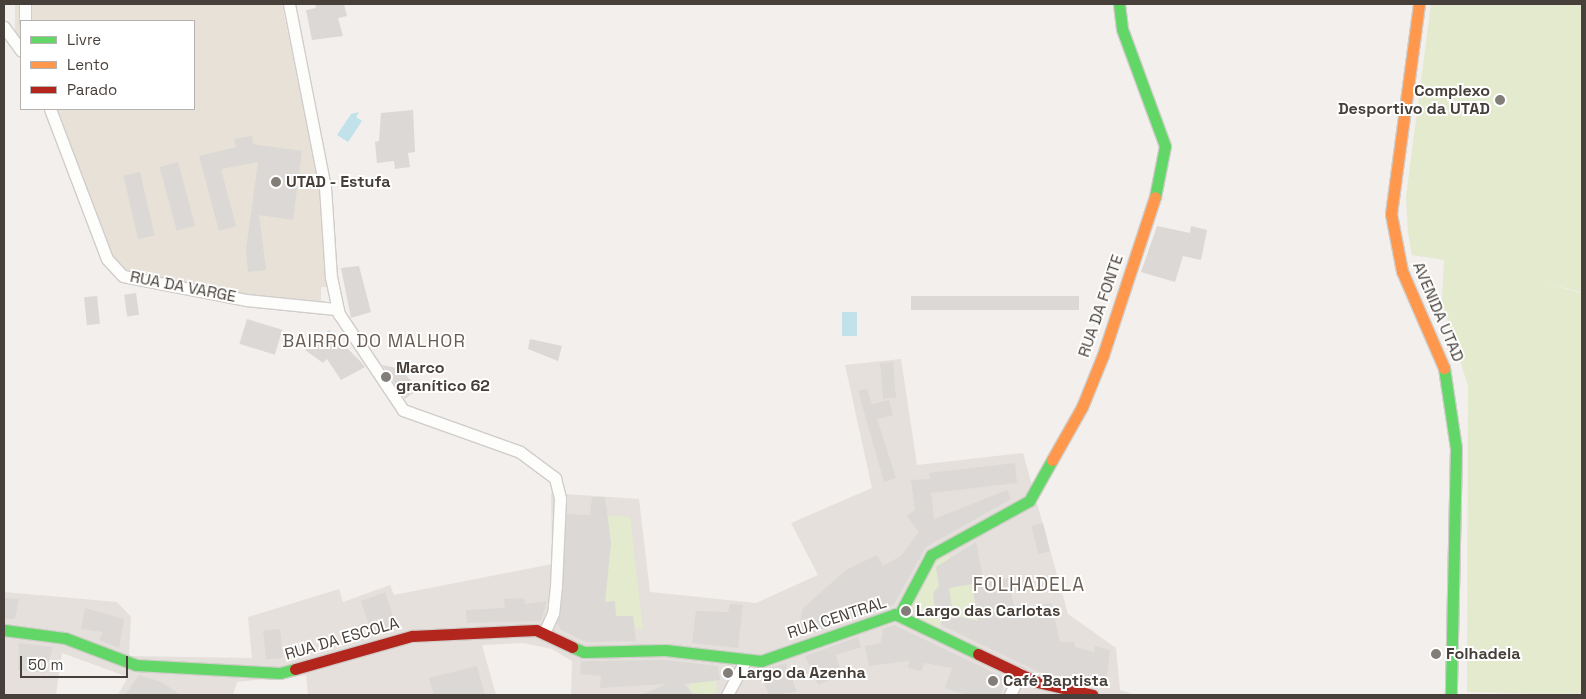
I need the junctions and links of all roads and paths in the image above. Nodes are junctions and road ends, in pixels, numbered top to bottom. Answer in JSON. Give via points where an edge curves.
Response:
{"nodes":[{"id":1,"x":25,"y":4,"type":"edge"},
{"id":2,"x":289,"y":4,"type":"edge"},
{"id":3,"x":1119,"y":4,"type":"edge"},
{"id":4,"x":1419,"y":4,"type":"edge"},
{"id":5,"x":25,"y":20,"type":"edge"},
{"id":6,"x":4,"y":27,"type":"edge"},
{"id":7,"x":20,"y":49,"type":"edge"},
{"id":8,"x":50,"y":110,"type":"edge"},
{"id":9,"x":336,"y":308,"type":"junction"},
{"id":10,"x":898,"y":615,"type":"junction"},
{"id":11,"x":4,"y":630,"type":"edge"},
{"id":12,"x":545,"y":631,"type":"junction"},
{"id":13,"x":746,"y":660,"type":"junction"},
{"id":14,"x":1020,"y":673,"type":"junction"},
{"id":15,"x":727,"y":695,"type":"edge"},
{"id":16,"x":1010,"y":695,"type":"edge"},
{"id":17,"x":1093,"y":695,"type":"edge"},
{"id":18,"x":1451,"y":695,"type":"edge"}],
"edges":[{"from":1,"to":5,"type":"street"},
{"from":2,"to":9,"type":"street","via":[[325,187]]},
{"from":3,"to":10,"type":"street","name":"RUA DA FONTE","via":[[1122,30],[1165,146],[1157,190],[1103,355],[1082,407],[1029,500],[932,555]]},
{"from":4,"to":18,"type":"street","name":"AVENIDA UTAD","via":[[1391,214],[1402,271],[1439,349],[1451,392],[1456,448]]},
{"from":6,"to":7,"type":"street"},
{"from":8,"to":9,"type":"street","name":"RUA DA VARGE","via":[[108,258],[123,276],[246,300]]},
{"from":9,"to":12,"type":"street","via":[[403,410],[499,443],[549,470],[560,498],[555,603]]},
{"from":10,"to":13,"type":"street","name":"RUA CENTRAL","via":[[766,660]]},
{"from":10,"to":14,"type":"street","name":"RUA CENTRAL"},
{"from":11,"to":12,"type":"street","name":"RUA DA ESCOLA","via":[[65,638],[136,665],[280,673],[412,636]]},
{"from":12,"to":13,"type":"street","name":"RUA CENTRAL","via":[[584,652],[665,650]]},
{"from":13,"to":15,"type":"street"},
{"from":14,"to":16,"type":"street"},
{"from":14,"to":17,"type":"street","name":"RUA CENTRAL","via":[[1043,684]]}]}
